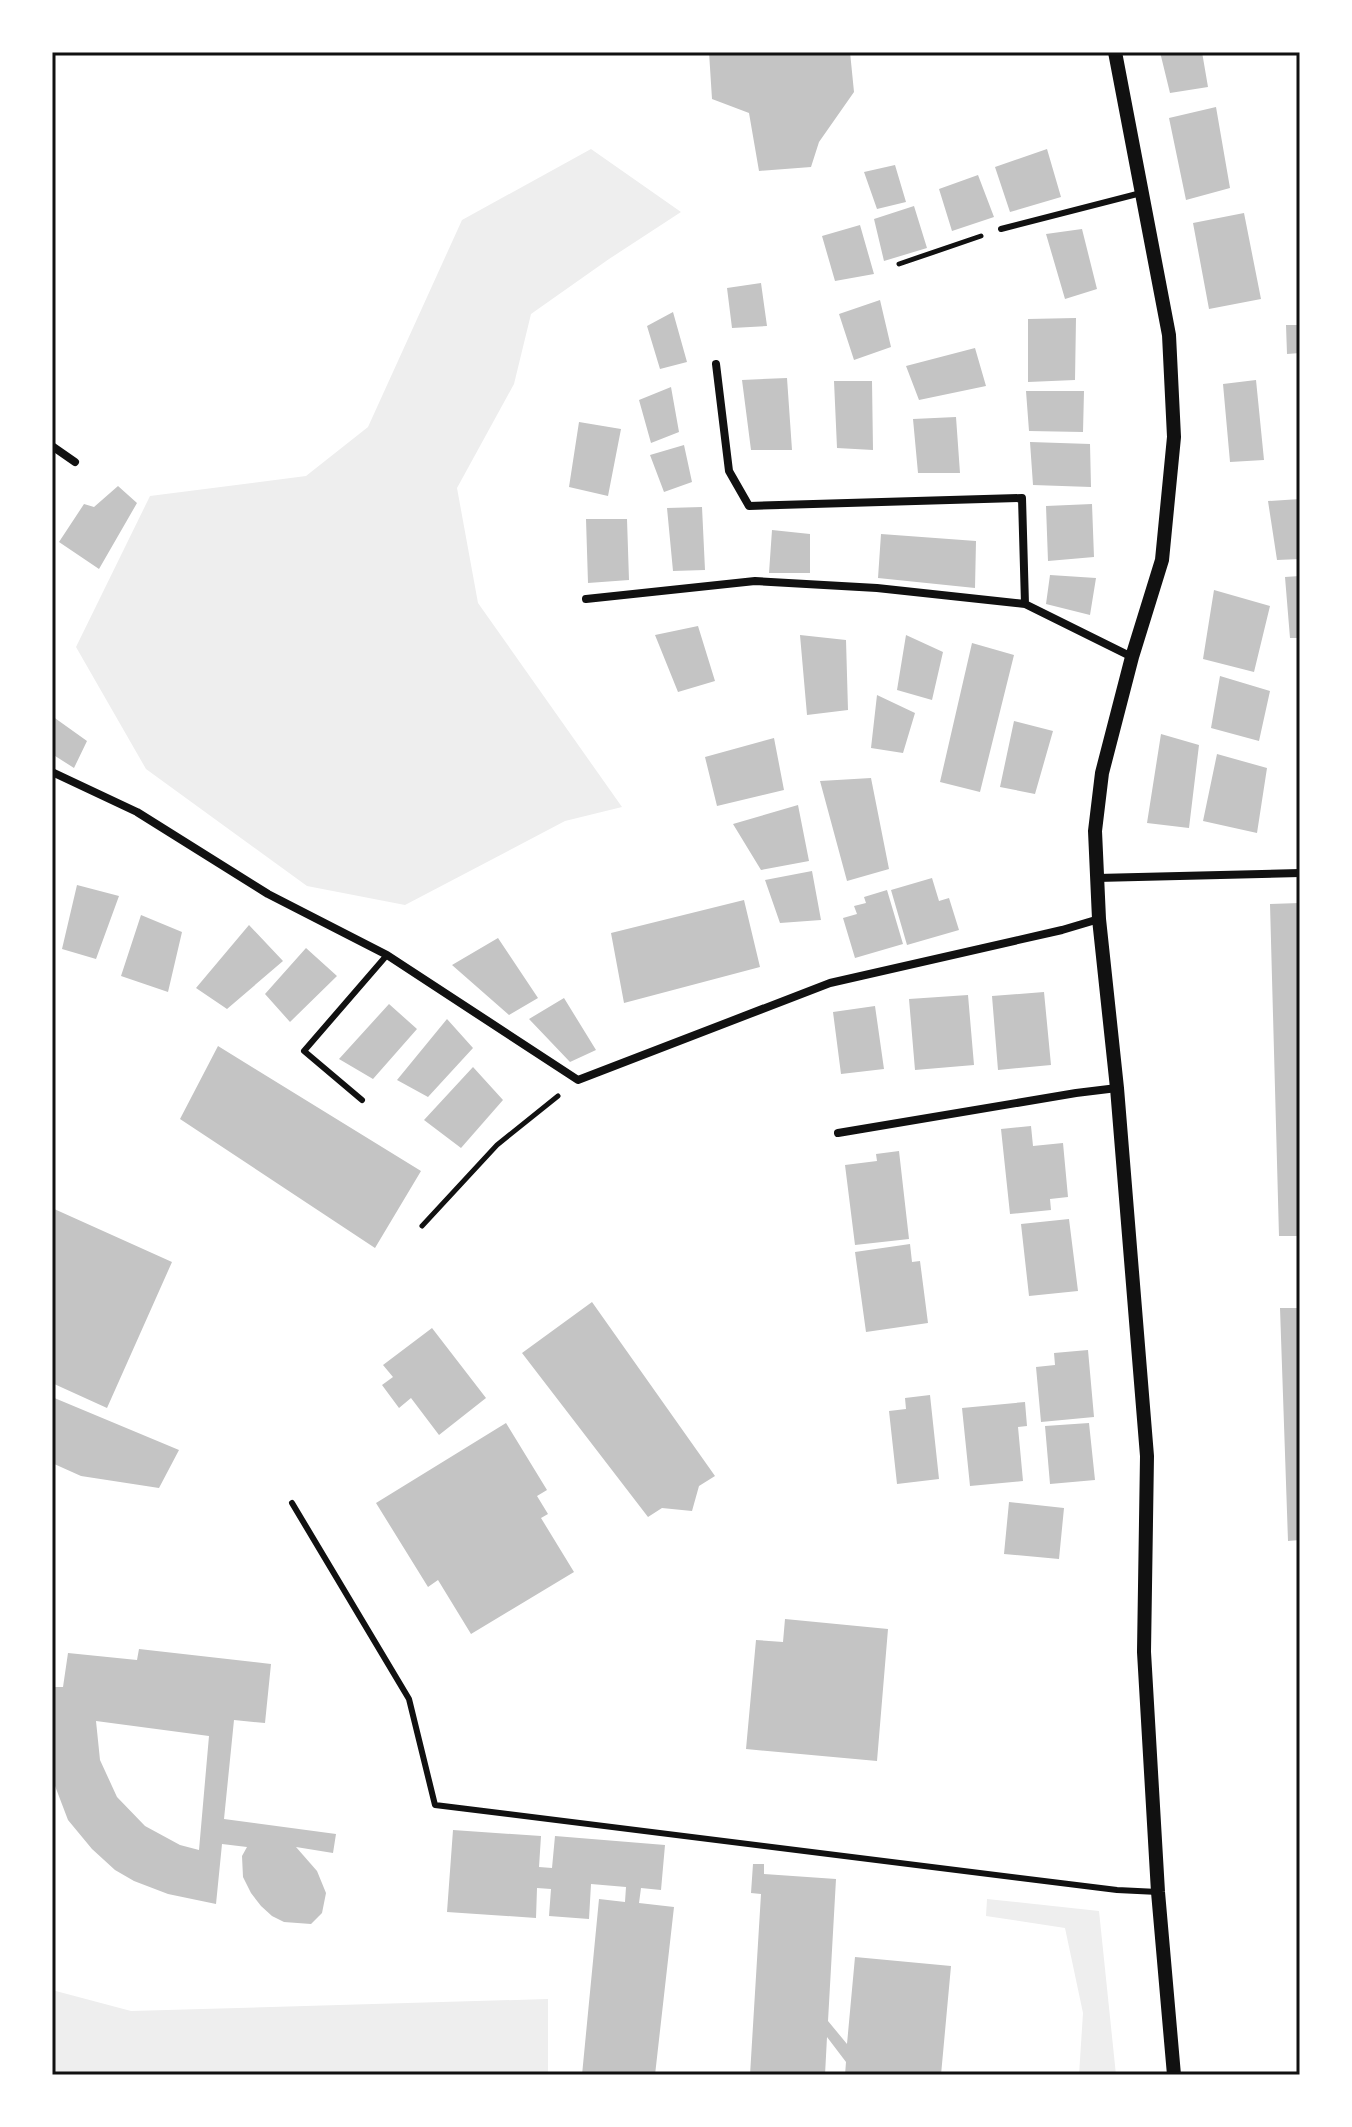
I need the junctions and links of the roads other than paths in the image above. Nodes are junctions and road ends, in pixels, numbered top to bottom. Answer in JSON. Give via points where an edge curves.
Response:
{"nodes":[{"id":1,"x":1115,"y":52,"type":"edge"},
{"id":2,"x":1142,"y":193,"type":"junction"},
{"id":3,"x":1001,"y":229,"type":"road end"},
{"id":4,"x":716,"y":364,"type":"dead end"},
{"id":5,"x":52,"y":446,"type":"edge"},
{"id":6,"x":75,"y":462,"type":"dead end"},
{"id":7,"x":586,"y":599,"type":"dead end"},
{"id":8,"x":1025,"y":604,"type":"junction"},
{"id":9,"x":1132,"y":657,"type":"junction"},
{"id":10,"x":52,"y":772,"type":"edge"},
{"id":11,"x":1300,"y":873,"type":"edge"},
{"id":12,"x":1097,"y":878,"type":"junction"},
{"id":13,"x":1099,"y":919,"type":"junction"},
{"id":14,"x":387,"y":955,"type":"junction"},
{"id":15,"x":1117,"y":1088,"type":"junction"},
{"id":16,"x":362,"y":1100,"type":"dead end"},
{"id":17,"x":838,"y":1133,"type":"dead end"},
{"id":18,"x":292,"y":1503,"type":"dead end"},
{"id":19,"x":1158,"y":1892,"type":"junction"},
{"id":20,"x":1174,"y":2075,"type":"edge"}],
"edges":[{"from":1,"to":2,"type":"street"},
{"from":2,"to":3,"type":"lane"},
{"from":2,"to":9,"type":"street","via":[[1169,335],[1174,437],[1162,560]]},
{"from":4,"to":8,"type":"street","via":[[729,471],[749,506],[1022,498]]},
{"from":5,"to":6,"type":"street"},
{"from":7,"to":8,"type":"street","via":[[755,581]]},
{"from":8,"to":9,"type":"street"},
{"from":9,"to":12,"type":"street","via":[[1102,773],[1095,831]]},
{"from":10,"to":14,"type":"street","via":[[137,812],[268,894]]},
{"from":11,"to":12,"type":"street"},
{"from":12,"to":13,"type":"street"},
{"from":13,"to":14,"type":"street","via":[[830,983],[578,1080]]},
{"from":13,"to":15,"type":"street"},
{"from":14,"to":16,"type":"lane","via":[[304,1051]]},
{"from":15,"to":17,"type":"street"},
{"from":15,"to":19,"type":"street","via":[[1147,1456],[1144,1652]]},
{"from":18,"to":19,"type":"lane","via":[[409,1699],[435,1805]]},
{"from":19,"to":20,"type":"street"}]}
